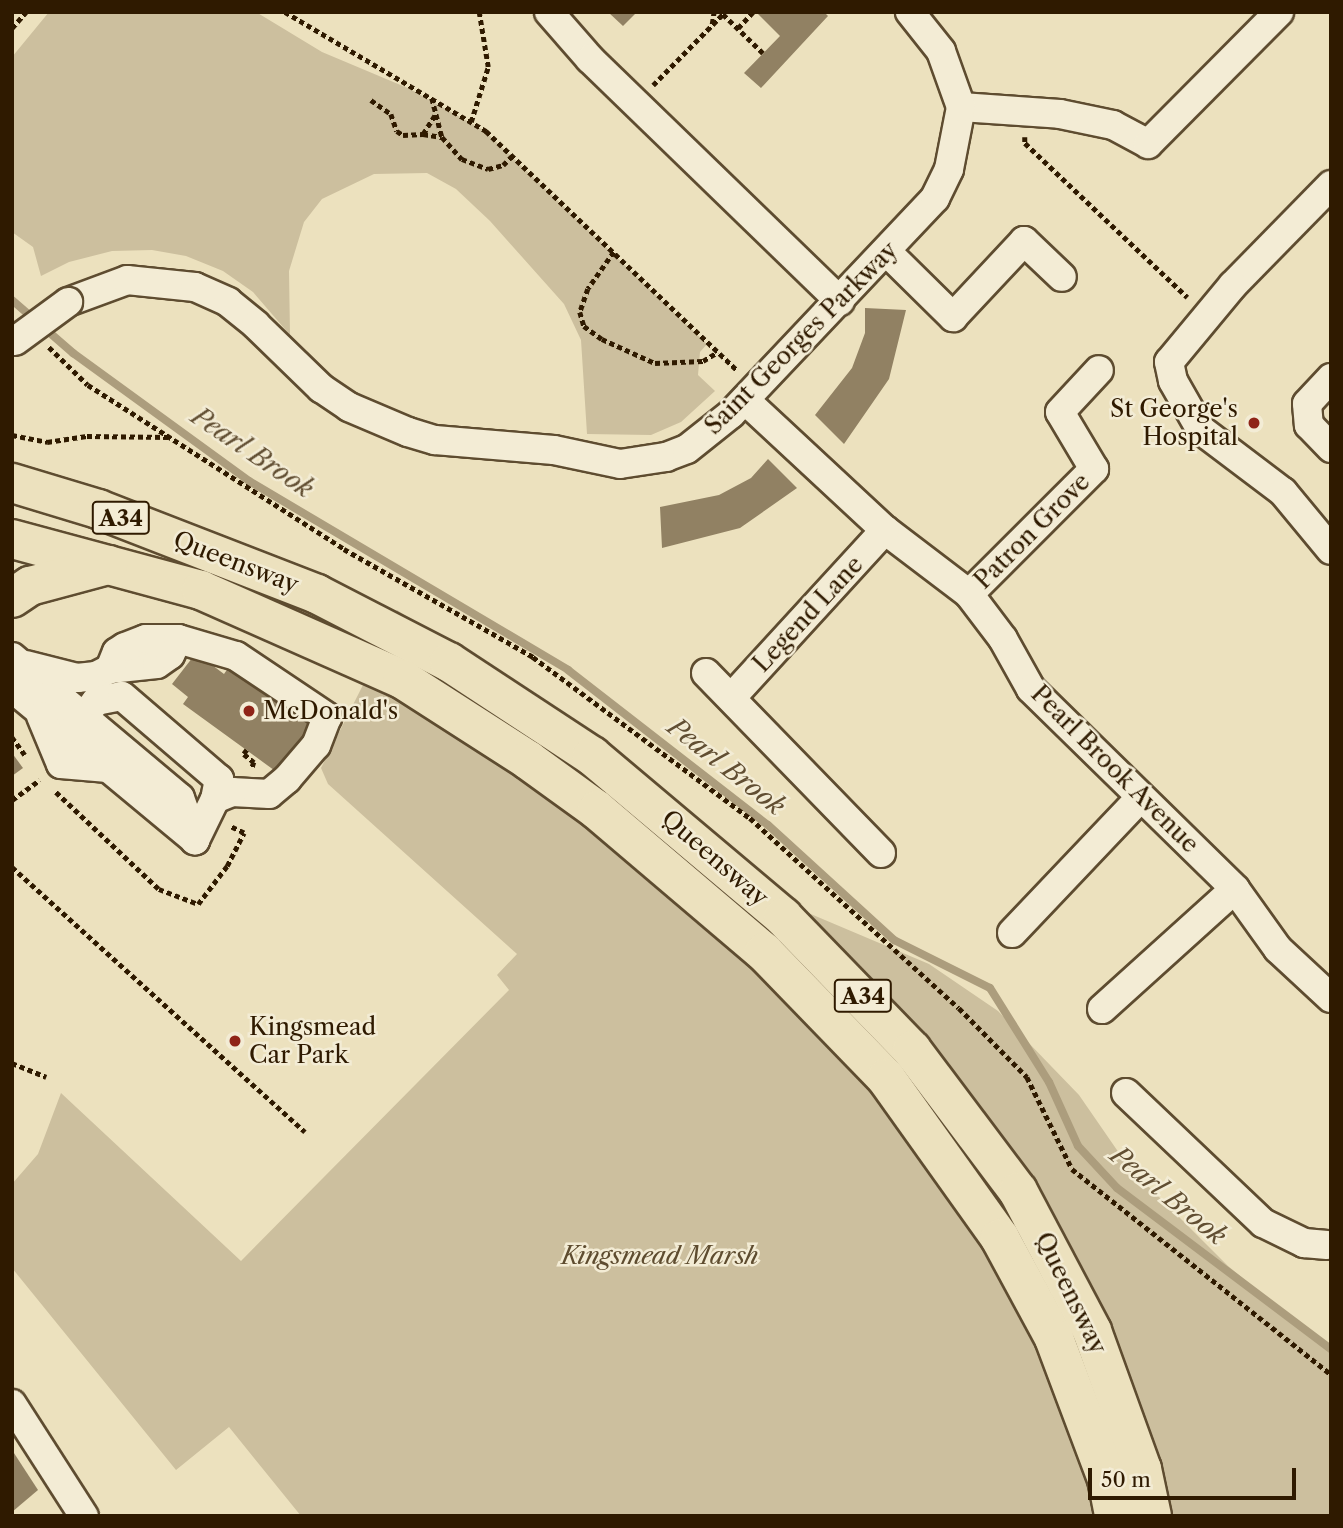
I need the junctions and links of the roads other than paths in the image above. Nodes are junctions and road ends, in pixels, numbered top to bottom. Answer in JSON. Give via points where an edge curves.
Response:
{"nodes":[{"id":1,"x":549,"y":12,"type":"edge"},
{"id":2,"x":910,"y":12,"type":"edge"},
{"id":3,"x":1279,"y":12,"type":"edge"},
{"id":4,"x":961,"y":107,"type":"junction"},
{"id":5,"x":1326,"y":199,"type":"edge"},
{"id":6,"x":887,"y":252,"type":"junction"},
{"id":7,"x":1062,"y":277,"type":"dead end"},
{"id":8,"x":840,"y":301,"type":"junction"},
{"id":9,"x":13,"y":348,"type":"edge"},
{"id":10,"x":1099,"y":370,"type":"dead end"},
{"id":11,"x":1331,"y":378,"type":"edge"},
{"id":12,"x":750,"y":394,"type":"junction"},
{"id":13,"x":1331,"y":448,"type":"edge"},
{"id":14,"x":12,"y":483,"type":"edge"},
{"id":15,"x":885,"y":530,"type":"junction"},
{"id":16,"x":12,"y":539,"type":"edge"},
{"id":17,"x":1329,"y":545,"type":"edge"},
{"id":18,"x":110,"y":565,"type":"junction"},
{"id":19,"x":969,"y":594,"type":"junction"},
{"id":20,"x":12,"y":598,"type":"edge"},
{"id":21,"x":13,"y":669,"type":"edge"},
{"id":22,"x":706,"y":673,"type":"dead end"},
{"id":23,"x":731,"y":698,"type":"junction"},
{"id":24,"x":38,"y":710,"type":"junction"},
{"id":25,"x":77,"y":725,"type":"junction"},
{"id":26,"x":108,"y":768,"type":"junction"},
{"id":27,"x":1140,"y":796,"type":"junction"},
{"id":28,"x":215,"y":799,"type":"junction"},
{"id":29,"x":195,"y":840,"type":"junction"},
{"id":30,"x":881,"y":853,"type":"dead end"},
{"id":31,"x":1235,"y":889,"type":"junction"},
{"id":32,"x":1012,"y":933,"type":"dead end"},
{"id":33,"x":1331,"y":998,"type":"edge"},
{"id":34,"x":1102,"y":1009,"type":"dead end"},
{"id":35,"x":1126,"y":1093,"type":"dead end"},
{"id":36,"x":1330,"y":1243,"type":"edge"},
{"id":37,"x":12,"y":1404,"type":"edge"},
{"id":38,"x":83,"y":1516,"type":"edge"},
{"id":39,"x":1115,"y":1516,"type":"edge"},
{"id":40,"x":1152,"y":1516,"type":"edge"}],
"edges":[{"from":1,"to":8,"type":"street"},
{"from":2,"to":4,"type":"street","name":"Saint Georges Parkway","via":[[942,51]]},
{"from":3,"to":4,"type":"street","via":[[1148,144],[1113,125]]},
{"from":4,"to":6,"type":"street","name":"Saint Georges Parkway","via":[[949,169],[935,198]]},
{"from":5,"to":17,"type":"street","via":[[1207,316],[1170,362],[1173,381],[1201,430],[1283,492]]},
{"from":6,"to":7,"type":"street","via":[[953,317],[1024,241]]},
{"from":6,"to":8,"type":"street","name":"Saint Georges Parkway"},
{"from":8,"to":12,"type":"street","name":"Saint Georges Parkway"},
{"from":9,"to":12,"type":"street","name":"Saint Georges Parkway","bridge":true,"via":[[68,302],[127,280],[195,287],[228,302],[321,388],[349,407],[435,440],[641,463],[687,449]]},
{"from":10,"to":19,"type":"street","name":"Patron Grove","via":[[1060,412],[1094,469]]},
{"from":11,"to":13,"type":"street","via":[[1307,404],[1309,425]]},
{"from":12,"to":15,"type":"street","name":"Pearl Brook Avenue"},
{"from":14,"to":40,"type":"highway","name":"Queensway","number":"A34","via":[[98,509],[228,558],[388,628],[534,716],[678,824],[783,917],[912,1050],[1018,1191],[1054,1252],[1116,1390]]},
{"from":15,"to":19,"type":"street","name":"Pearl Brook Avenue"},
{"from":15,"to":23,"type":"street","name":"Legend Lane"},
{"from":16,"to":18,"type":"highway","name":"Queensway","number":"A34"},
{"from":18,"to":20,"type":"highway","via":[[30,586]]},
{"from":18,"to":39,"type":"highway","name":"Queensway","number":"A34","via":[[201,590],[373,664],[507,746],[597,810],[764,952],[886,1077],[1000,1238],[1054,1338],[1107,1479]]},
{"from":19,"to":27,"type":"street","name":"Pearl Brook Avenue","via":[[1003,639],[1031,689]]},
{"from":21,"to":24,"type":"street"},
{"from":21,"to":25,"type":"street"},
{"from":21,"to":28,"type":"street","via":[[77,678],[157,664],[170,655],[178,639],[236,656],[327,717],[316,745],[269,794],[232,792]]},
{"from":22,"to":23,"type":"street"},
{"from":23,"to":30,"type":"street"},
{"from":24,"to":25,"type":"street"},
{"from":24,"to":26,"type":"street","via":[[61,764]]},
{"from":25,"to":26,"type":"street"},
{"from":25,"to":28,"type":"street","via":[[96,701],[122,696],[219,779]]},
{"from":25,"to":29,"type":"street","via":[[180,798]]},
{"from":26,"to":29,"type":"street"},
{"from":27,"to":31,"type":"street","name":"Pearl Brook Avenue"},
{"from":27,"to":32,"type":"street"},
{"from":28,"to":29,"type":"street"},
{"from":31,"to":33,"type":"street","name":"Pearl Brook Avenue","via":[[1278,949]]},
{"from":31,"to":34,"type":"street"},
{"from":35,"to":36,"type":"street","via":[[1263,1223],[1304,1243]]},
{"from":37,"to":38,"type":"street"}]}
